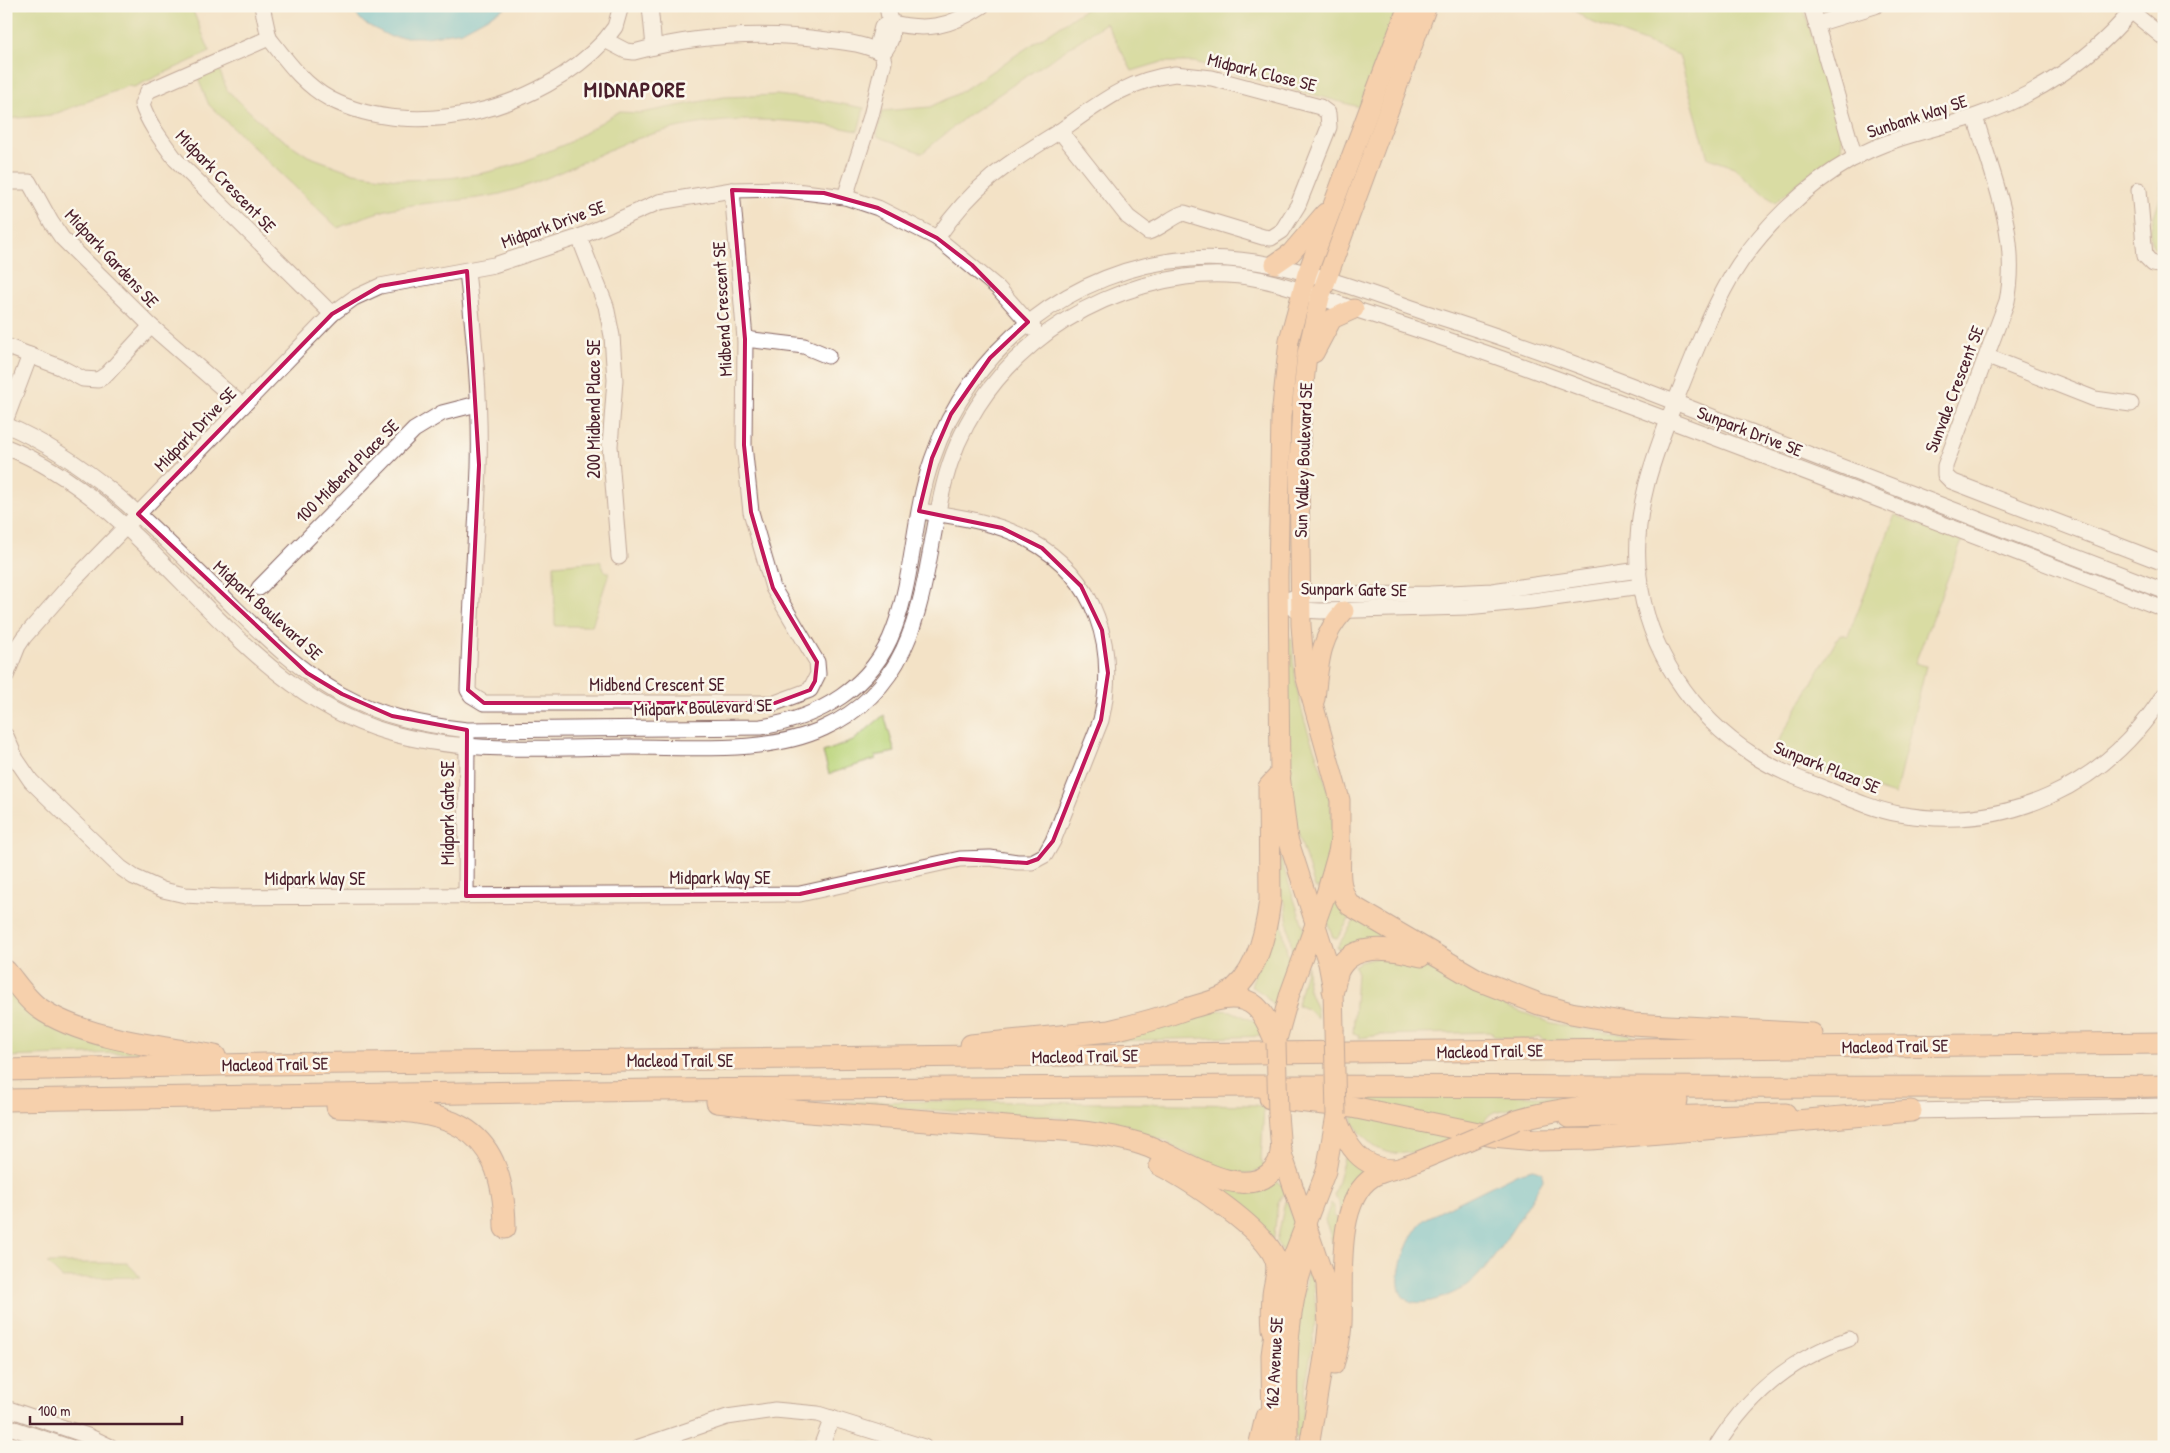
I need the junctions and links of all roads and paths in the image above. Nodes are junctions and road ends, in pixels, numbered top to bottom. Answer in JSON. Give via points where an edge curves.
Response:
{"nodes":[{"id":1,"x":262,"y":6,"type":"edge"},
{"id":2,"x":621,"y":6,"type":"edge"},
{"id":3,"x":650,"y":6,"type":"edge"},
{"id":4,"x":887,"y":6,"type":"edge"},
{"id":5,"x":982,"y":6,"type":"edge"},
{"id":6,"x":1408,"y":6,"type":"edge"},
{"id":7,"x":1428,"y":6,"type":"edge"},
{"id":8,"x":1811,"y":6,"type":"edge"},
{"id":9,"x":1875,"y":6,"type":"edge"},
{"id":10,"x":2133,"y":9,"type":"edge"},
{"id":11,"x":889,"y":22,"type":"junction"},
{"id":12,"x":1817,"y":24,"type":"junction"},
{"id":13,"x":269,"y":38,"type":"junction"},
{"id":14,"x":2164,"y":38,"type":"edge"},
{"id":15,"x":605,"y":40,"type":"junction"},
{"id":16,"x":654,"y":47,"type":"junction"},
{"id":17,"x":882,"y":54,"type":"junction"},
{"id":18,"x":1976,"y":116,"type":"junction"},
{"id":19,"x":1060,"y":131,"type":"junction"},
{"id":20,"x":1854,"y":158,"type":"junction"},
{"id":21,"x":6,"y":182,"type":"edge"},
{"id":22,"x":732,"y":190,"type":"junction"},
{"id":23,"x":2139,"y":190,"type":"dead end"},
{"id":24,"x":845,"y":197,"type":"junction"},
{"id":25,"x":1337,"y":199,"type":"junction"},
{"id":26,"x":579,"y":237,"type":"junction"},
{"id":27,"x":937,"y":238,"type":"junction"},
{"id":28,"x":1275,"y":264,"type":"junction"},
{"id":29,"x":2164,"y":266,"type":"edge"},
{"id":30,"x":467,"y":271,"type":"junction"},
{"id":31,"x":1304,"y":282,"type":"junction"},
{"id":32,"x":1323,"y":288,"type":"junction"},
{"id":33,"x":1354,"y":308,"type":"junction"},
{"id":34,"x":332,"y":314,"type":"junction"},
{"id":35,"x":1028,"y":322,"type":"junction"},
{"id":36,"x":151,"y":326,"type":"junction"},
{"id":37,"x":1040,"y":336,"type":"junction"},
{"id":38,"x":745,"y":340,"type":"junction"},
{"id":39,"x":6,"y":346,"type":"edge"},
{"id":40,"x":30,"y":355,"type":"junction"},
{"id":41,"x":828,"y":356,"type":"dead end"},
{"id":42,"x":1988,"y":357,"type":"junction"},
{"id":43,"x":1305,"y":375,"type":"junction"},
{"id":44,"x":1675,"y":402,"type":"junction"},
{"id":45,"x":477,"y":404,"type":"junction"},
{"id":46,"x":2131,"y":404,"type":"dead end"},
{"id":47,"x":243,"y":406,"type":"junction"},
{"id":48,"x":6,"y":419,"type":"edge"},
{"id":49,"x":1668,"y":420,"type":"junction"},
{"id":50,"x":6,"y":426,"type":"edge"},
{"id":51,"x":6,"y":447,"type":"edge"},
{"id":52,"x":919,"y":511,"type":"junction"},
{"id":53,"x":138,"y":514,"type":"junction"},
{"id":54,"x":937,"y":514,"type":"junction"},
{"id":55,"x":125,"y":527,"type":"junction"},
{"id":56,"x":619,"y":557,"type":"dead end"},
{"id":57,"x":2164,"y":563,"type":"edge"},
{"id":58,"x":1639,"y":570,"type":"junction"},
{"id":59,"x":1641,"y":586,"type":"junction"},
{"id":60,"x":259,"y":588,"type":"dead end"},
{"id":61,"x":2164,"y":591,"type":"edge"},
{"id":62,"x":1301,"y":602,"type":"junction"},
{"id":63,"x":1279,"y":604,"type":"junction"},
{"id":64,"x":2164,"y":609,"type":"edge"},
{"id":65,"x":1344,"y":611,"type":"junction"},
{"id":66,"x":6,"y":676,"type":"edge"},
{"id":67,"x":2164,"y":694,"type":"edge"},
{"id":68,"x":1314,"y":710,"type":"junction"},
{"id":69,"x":467,"y":730,"type":"junction"},
{"id":70,"x":6,"y":736,"type":"edge"},
{"id":71,"x":467,"y":747,"type":"junction"},
{"id":72,"x":1280,"y":775,"type":"junction"},
{"id":73,"x":1340,"y":845,"type":"junction"},
{"id":74,"x":466,"y":896,"type":"junction"},
{"id":75,"x":1314,"y":925,"type":"junction"},
{"id":76,"x":1450,"y":965,"type":"junction"},
{"id":77,"x":6,"y":971,"type":"edge"},
{"id":78,"x":1333,"y":990,"type":"junction"},
{"id":79,"x":1210,"y":1001,"type":"junction"},
{"id":80,"x":1276,"y":1043,"type":"junction"},
{"id":81,"x":2164,"y":1043,"type":"edge"},
{"id":82,"x":2000,"y":1045,"type":"junction"},
{"id":83,"x":829,"y":1059,"type":"junction"},
{"id":84,"x":265,"y":1064,"type":"junction"},
{"id":85,"x":6,"y":1070,"type":"edge"},
{"id":86,"x":2164,"y":1086,"type":"edge"},
{"id":87,"x":1125,"y":1087,"type":"junction"},
{"id":88,"x":1930,"y":1088,"type":"junction"},
{"id":89,"x":622,"y":1091,"type":"junction"},
{"id":90,"x":226,"y":1096,"type":"junction"},
{"id":91,"x":6,"y":1100,"type":"edge"},
{"id":92,"x":2164,"y":1106,"type":"edge"},
{"id":93,"x":1911,"y":1111,"type":"junction"},
{"id":94,"x":1336,"y":1114,"type":"junction"},
{"id":95,"x":1517,"y":1120,"type":"junction"},
{"id":96,"x":1032,"y":1129,"type":"junction"},
{"id":97,"x":1282,"y":1151,"type":"junction"},
{"id":98,"x":1393,"y":1169,"type":"junction"},
{"id":99,"x":505,"y":1228,"type":"dead end"},
{"id":100,"x":1310,"y":1233,"type":"junction"},
{"id":101,"x":1274,"y":1329,"type":"junction"},
{"id":102,"x":1849,"y":1340,"type":"dead end"},
{"id":103,"x":1271,"y":1391,"type":"junction"},
{"id":104,"x":1317,"y":1400,"type":"junction"},
{"id":105,"x":6,"y":1408,"type":"edge"},
{"id":106,"x":832,"y":1418,"type":"junction"},
{"id":107,"x":6,"y":1426,"type":"edge"},
{"id":108,"x":859,"y":1427,"type":"junction"},
{"id":109,"x":69,"y":1447,"type":"edge"},
{"id":110,"x":111,"y":1447,"type":"edge"},
{"id":111,"x":639,"y":1447,"type":"edge"},
{"id":112,"x":821,"y":1447,"type":"edge"},
{"id":113,"x":899,"y":1447,"type":"edge"},
{"id":114,"x":924,"y":1447,"type":"edge"},
{"id":115,"x":1258,"y":1447,"type":"edge"},
{"id":116,"x":1272,"y":1447,"type":"edge"},
{"id":117,"x":1288,"y":1447,"type":"edge"},
{"id":118,"x":1309,"y":1447,"type":"edge"},
{"id":119,"x":1716,"y":1447,"type":"edge"}],
"edges":[{"from":1,"to":13,"type":"street"},
{"from":2,"to":15,"type":"street","via":[[615,27]]},
{"from":3,"to":16,"type":"street"},
{"from":4,"to":11,"type":"street"},
{"from":5,"to":11,"type":"street","via":[[939,26],[916,28]]},
{"from":6,"to":25,"type":"main road","name":"Sun Valley Boulevard SE"},
{"from":7,"to":32,"type":"main road","name":"Sun Valley Boulevard SE"},
{"from":8,"to":12,"type":"street"},
{"from":9,"to":12,"type":"street"},
{"from":10,"to":14,"type":"street"},
{"from":10,"to":18,"type":"street","name":"Sunbank Way SE","via":[[2087,54],[2048,83]]},
{"from":11,"to":17,"type":"street","via":[[882,27],[878,42]]},
{"from":12,"to":20,"type":"street"},
{"from":13,"to":15,"type":"street","via":[[297,73],[329,98],[366,114],[405,119],[463,114],[511,101],[556,79],[593,53]]},
{"from":13,"to":34,"type":"street","name":"Midpark Crescent SE","via":[[148,91],[142,104],[176,160]]},
{"from":15,"to":16,"type":"street","via":[[626,51]]},
{"from":16,"to":17,"type":"street","via":[[738,35],[792,35],[874,48]]},
{"from":17,"to":24,"type":"street","via":[[884,62],[872,116]]},
{"from":18,"to":20,"type":"street","name":"Sunbank Way SE","via":[[1914,133]]},
{"from":18,"to":42,"type":"street","name":"Sunvale Crescent SE","via":[[2009,232],[2012,254],[2007,301]]},
{"from":19,"to":19,"type":"street","name":"Midpark Close SE","via":[[1117,91],[1143,80],[1175,74],[1212,78],[1320,107],[1329,120],[1298,205],[1282,231],[1271,238],[1184,213],[1165,226],[1148,232],[1128,218]]},
{"from":19,"to":27,"type":"street","name":"Midpark Close SE","via":[[987,179],[963,202]]},
{"from":20,"to":44,"type":"street","name":"Sunbank Way SE","via":[[1793,204],[1745,256],[1706,324]]},
{"from":21,"to":36,"type":"street","name":"Midpark Gardens SE","via":[[29,182],[62,238]]},
{"from":22,"to":24,"type":"street","name":"Midpark Drive SE","via":[[779,189]]},
{"from":22,"to":26,"type":"street","name":"Midpark Drive SE","via":[[659,202]]},
{"from":22,"to":38,"type":"street","name":"Midbend Crescent SE"},
{"from":23,"to":29,"type":"street","via":[[2145,256],[2153,264]]},
{"from":24,"to":27,"type":"street","name":"Midpark Drive SE","via":[[878,208]]},
{"from":25,"to":28,"type":"main road","via":[[1291,253]]},
{"from":25,"to":31,"type":"main road","name":"Sun Valley Boulevard SE"},
{"from":26,"to":30,"type":"street","name":"Midpark Drive SE"},
{"from":26,"to":56,"type":"street","name":"200 Midbend Place SE","via":[[606,306],[612,336],[615,380],[610,446]]},
{"from":27,"to":35,"type":"street","name":"Midpark Drive SE","via":[[998,288]]},
{"from":28,"to":31,"type":"street","name":"Midpark Boulevard SE"},
{"from":28,"to":35,"type":"street","name":"Midpark Boulevard SE","via":[[1221,258],[1189,258],[1159,263],[1090,284]]},
{"from":30,"to":34,"type":"street","name":"Midpark Drive SE","via":[[380,286],[354,298]]},
{"from":30,"to":45,"type":"street","name":"Midbend Crescent SE"},
{"from":31,"to":32,"type":"street","name":"Midpark Boulevard SE"},
{"from":31,"to":37,"type":"street","name":"Midpark Boulevard SE","via":[[1222,274],[1160,281],[1106,298]]},
{"from":31,"to":63,"type":"main road","name":"Sun Valley Boulevard SE","via":[[1289,340],[1283,392],[1279,469]]},
{"from":32,"to":33,"type":"street","name":"Sunpark Drive SE"},
{"from":32,"to":43,"type":"main road","name":"Sun Valley Boulevard SE"},
{"from":32,"to":44,"type":"street","name":"Sunpark Drive SE","via":[[1492,334]]},
{"from":33,"to":43,"type":"main road","via":[[1332,319]]},
{"from":33,"to":49,"type":"street","name":"Sunpark Drive SE","via":[[1446,338]]},
{"from":34,"to":47,"type":"street","name":"Midpark Drive SE"},
{"from":35,"to":37,"type":"street","name":"Midpark Drive SE"},
{"from":35,"to":52,"type":"street","name":"Midpark Boulevard SE","via":[[990,358],[951,414],[932,458]]},
{"from":36,"to":40,"type":"street","name":"Midpark Gardens SE","via":[[98,380],[83,380]]},
{"from":36,"to":47,"type":"street","name":"Midpark Gardens SE"},
{"from":37,"to":54,"type":"street","name":"Midpark Boulevard SE","via":[[995,381],[968,421],[950,463]]},
{"from":38,"to":41,"type":"street","via":[[804,346]]},
{"from":38,"to":45,"type":"street","name":"Midbend Crescent SE","via":[[744,445],[751,512],[773,588],[816,662],[818,674],[810,690],[775,703],[484,703],[471,695],[468,690],[479,465]]},
{"from":39,"to":40,"type":"street","name":"Midpark Gardens SE"},
{"from":40,"to":48,"type":"street"},
{"from":42,"to":46,"type":"street","via":[[2095,399]]},
{"from":42,"to":57,"type":"street","name":"Sunvale Crescent SE","via":[[1945,466],[1947,477]]},
{"from":43,"to":62,"type":"main road","name":"Sun Valley Boulevard SE","via":[[1299,468]]},
{"from":44,"to":49,"type":"street","name":"Sunbank Way SE"},
{"from":44,"to":61,"type":"street","name":"Sunpark Drive SE"},
{"from":45,"to":60,"type":"street","name":"100 Midbend Place SE","via":[[442,413],[414,430]]},
{"from":47,"to":53,"type":"street","name":"Midpark Drive SE"},
{"from":49,"to":58,"type":"street","name":"Sunpark Plaza SE","via":[[1644,492],[1638,530]]},
{"from":49,"to":64,"type":"street","name":"Sunpark Drive SE"},
{"from":50,"to":53,"type":"street","name":"Midpark Boulevard SE","via":[[63,454],[98,478]]},
{"from":51,"to":55,"type":"street","name":"Midpark Boulevard SE","via":[[57,472]]},
{"from":52,"to":54,"type":"street","name":"Midpark Way SE"},
{"from":52,"to":69,"type":"street","name":"Midpark Boulevard SE","via":[[894,630],[868,672],[844,696],[827,707],[797,720],[761,727]]},
{"from":53,"to":55,"type":"street","name":"Midpark Drive SE"},
{"from":53,"to":69,"type":"street","name":"Midpark Boulevard SE","via":[[307,673],[342,694],[392,716]]},
{"from":54,"to":71,"type":"street","name":"Midpark Boulevard SE","via":[[916,621],[905,650],[869,698],[844,718],[820,730],[785,741],[700,747]]},
{"from":54,"to":74,"type":"street","name":"Midpark Way SE","via":[[1002,528],[1042,548],[1081,586],[1102,630],[1108,673],[1102,713],[1060,826],[1045,855],[1027,862],[960,859],[800,894]]},
{"from":55,"to":66,"type":"street","via":[[24,637]]},
{"from":55,"to":71,"type":"street","name":"Midpark Boulevard SE","via":[[255,652],[306,694],[352,720],[386,732]]},
{"from":58,"to":59,"type":"street","name":"Sunpark Plaza SE"},
{"from":58,"to":62,"type":"street","name":"Sunpark Gate SE","via":[[1492,591]]},
{"from":59,"to":65,"type":"street","name":"Sunpark Gate SE","via":[[1475,606]]},
{"from":59,"to":67,"type":"street","name":"Sunpark Plaza SE","via":[[1652,628],[1668,663],[1690,699],[1725,735],[1753,756],[1783,772],[1896,813],[1942,818],[1983,816],[2041,800],[2075,783],[2112,756],[2143,724]]},
{"from":62,"to":63,"type":"street","name":"Sunpark Gate SE"},
{"from":62,"to":65,"type":"street","name":"Sunpark Gate SE"},
{"from":62,"to":68,"type":"main road","name":"Sun Valley Boulevard SE","via":[[1305,675]]},
{"from":63,"to":72,"type":"main road","name":"Sun Valley Boulevard SE"},
{"from":65,"to":68,"type":"main road","via":[[1321,649]]},
{"from":68,"to":73,"type":"main road","name":"Sun Valley Boulevard SE","via":[[1340,800]]},
{"from":69,"to":71,"type":"street","name":"Midpark Gate SE"},
{"from":70,"to":74,"type":"street","name":"Midpark Way SE","via":[[31,781],[121,868],[163,890],[214,897]]},
{"from":71,"to":74,"type":"street","name":"Midpark Gate SE"},
{"from":72,"to":75,"type":"main road","name":"Sun Valley Boulevard SE","via":[[1288,839]]},
{"from":72,"to":79,"type":"highway","via":[[1269,787],[1270,900],[1264,934],[1249,971],[1239,984],[1226,995]]},
{"from":73,"to":75,"type":"main road","name":"Sun Valley Boulevard SE"},
{"from":73,"to":76,"type":"highway","via":[[1340,885],[1350,905]]},
{"from":75,"to":78,"type":"main road","name":"Sun Valley Boulevard SE","via":[[1328,963]]},
{"from":75,"to":80,"type":"main road","name":"Sun Valley Boulevard SE"},
{"from":76,"to":78,"type":"highway","via":[[1398,950],[1366,951],[1355,954],[1342,964]]},
{"from":76,"to":82,"type":"highway","via":[[1478,980],[1539,1004],[1603,1020]]},
{"from":77,"to":84,"type":"highway","via":[[38,1008],[75,1027],[144,1044]]},
{"from":78,"to":94,"type":"main road","name":"Sun Valley Boulevard SE","bridge":true},
{"from":79,"to":80,"type":"highway","via":[[1228,997],[1250,1001],[1265,1016]]},
{"from":79,"to":83,"type":"highway","via":[[1153,1021],[1109,1031]]},
{"from":80,"to":97,"type":"main road","name":"Sun Valley Boulevard SE","bridge":true},
{"from":81,"to":82,"type":"highway","name":"Macleod Trail SE"},
{"from":82,"to":83,"type":"highway","name":"Macleod Trail SE"},
{"from":83,"to":84,"type":"highway","name":"Macleod Trail SE"},
{"from":84,"to":85,"type":"highway","name":"Macleod Trail SE"},
{"from":86,"to":88,"type":"highway","name":"Macleod Trail SE"},
{"from":87,"to":88,"type":"highway","name":"Macleod Trail SE"},
{"from":87,"to":89,"type":"highway","name":"Macleod Trail SE"},
{"from":87,"to":93,"type":"highway","via":[[1352,1107],[1493,1136],[1535,1140],[1600,1138]]},
{"from":88,"to":95,"type":"highway","via":[[1579,1106]]},
{"from":89,"to":90,"type":"highway","name":"Macleod Trail SE"},
{"from":89,"to":96,"type":"highway","via":[[796,1111]]},
{"from":90,"to":91,"type":"highway","name":"Macleod Trail SE"},
{"from":90,"to":99,"type":"highway","via":[[251,1103],[407,1111],[460,1125],[481,1143],[497,1169],[505,1200]]},
{"from":92,"to":93,"type":"street"},
{"from":93,"to":95,"type":"main road"},
{"from":94,"to":98,"type":"main road","via":[[1344,1136],[1357,1156],[1373,1166]]},
{"from":94,"to":100,"type":"main road","name":"162 Avenue SE","via":[[1329,1161]]},
{"from":95,"to":98,"type":"main road","bridge":true},
{"from":96,"to":97,"type":"highway","via":[[1068,1129],[1122,1138],[1147,1145],[1227,1181],[1241,1183],[1256,1181],[1271,1172]]},
{"from":96,"to":101,"type":"highway","via":[[1095,1143],[1151,1161],[1181,1176],[1227,1209],[1272,1252],[1277,1271],[1272,1314]]},
{"from":97,"to":100,"type":"main road"},
{"from":98,"to":104,"type":"main road","via":[[1370,1178],[1355,1199],[1347,1220],[1340,1340],[1329,1382]]},
{"from":100,"to":101,"type":"main road","name":"162 Avenue SE","via":[[1285,1277]]},
{"from":100,"to":104,"type":"main road","via":[[1326,1284],[1328,1316]]},
{"from":100,"to":117,"type":"main road","via":[[1289,1332]]},
{"from":101,"to":103,"type":"main road","name":"162 Avenue SE"},
{"from":102,"to":119,"type":"street","via":[[1817,1352],[1768,1383],[1735,1418]]},
{"from":103,"to":115,"type":"main road"},
{"from":103,"to":116,"type":"main road","name":"162 Avenue SE"},
{"from":104,"to":118,"type":"main road"},
{"from":105,"to":110,"type":"street"},
{"from":106,"to":108,"type":"street"},
{"from":106,"to":111,"type":"street","via":[[791,1410],[746,1412]]},
{"from":106,"to":112,"type":"street"},
{"from":107,"to":109,"type":"street"},
{"from":108,"to":113,"type":"street"},
{"from":108,"to":114,"type":"street"}]}
